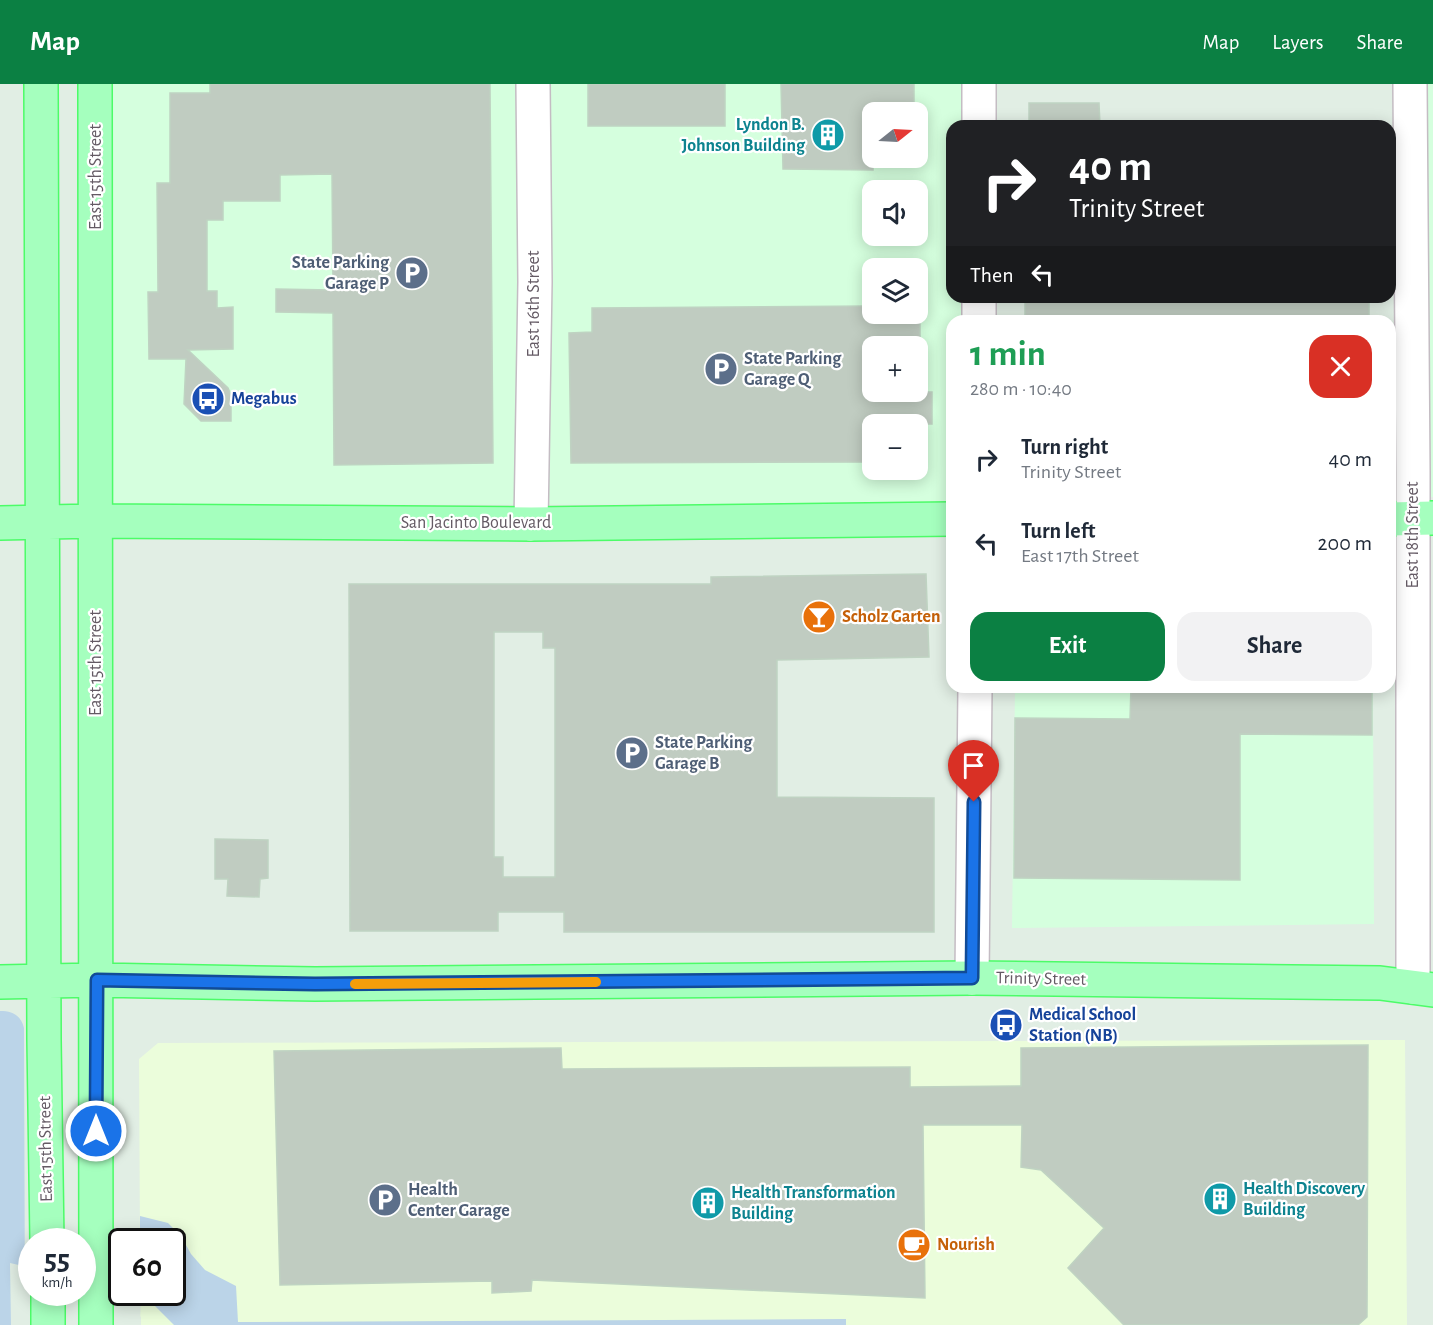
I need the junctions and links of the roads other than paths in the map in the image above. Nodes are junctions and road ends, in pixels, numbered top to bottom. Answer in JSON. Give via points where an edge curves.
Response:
{"nodes":[{"id":1,"x":41,"y":84,"type":"edge"},
{"id":2,"x":95,"y":84,"type":"edge"},
{"id":3,"x":533,"y":84,"type":"edge"},
{"id":4,"x":979,"y":84,"type":"edge"},
{"id":5,"x":1410,"y":84,"type":"edge"},
{"id":6,"x":979,"y":120,"type":"edge"},
{"id":7,"x":1412,"y":518,"type":"edge"},
{"id":8,"x":946,"y":519,"type":"edge"},
{"id":9,"x":96,"y":521,"type":"junction"},
{"id":10,"x":43,"y":522,"type":"junction"},
{"id":11,"x":0,"y":523,"type":"edge"},
{"id":12,"x":531,"y":524,"type":"junction"},
{"id":13,"x":975,"y":693,"type":"edge"},
{"id":14,"x":972,"y":978,"type":"junction"},
{"id":15,"x":97,"y":980,"type":"junction"},
{"id":16,"x":45,"y":981,"type":"junction"},
{"id":17,"x":0,"y":982,"type":"edge"},
{"id":18,"x":1423,"y":988,"type":"edge"},
{"id":19,"x":47,"y":1228,"type":"edge"},
{"id":20,"x":48,"y":1306,"type":"edge"},
{"id":21,"x":48,"y":1325,"type":"edge"},
{"id":22,"x":96,"y":1325,"type":"edge"}],
"edges":[{"from":1,"to":10,"type":"main road","name":"East 15th Street"},
{"from":2,"to":9,"type":"main road","name":"East 15th Street"},
{"from":3,"to":12,"type":"street","name":"East 16th Street"},
{"from":4,"to":6,"type":"street"},
{"from":5,"to":7,"type":"street","name":"East 18th Street"},
{"from":7,"to":18,"type":"street","name":"East 18th Street"},
{"from":8,"to":12,"type":"main road","name":"San Jacinto Boulevard"},
{"from":9,"to":10,"type":"main road","name":"San Jacinto Boulevard"},
{"from":9,"to":12,"type":"main road","name":"San Jacinto Boulevard"},
{"from":9,"to":15,"type":"main road","name":"East 15th Street"},
{"from":10,"to":11,"type":"main road","name":"San Jacinto Boulevard"},
{"from":10,"to":16,"type":"main road","name":"East 15th Street"},
{"from":13,"to":14,"type":"street"},
{"from":14,"to":15,"type":"main road","name":"Trinity Street","via":[[315,984]]},
{"from":14,"to":18,"type":"main road","name":"Trinity Street","via":[[1380,983]]},
{"from":15,"to":16,"type":"main road","name":"Trinity Street"},
{"from":15,"to":22,"type":"main road","name":"East 15th Street"},
{"from":16,"to":17,"type":"main road","name":"Trinity Street"},
{"from":16,"to":19,"type":"main road","name":"East 15th Street"},
{"from":20,"to":21,"type":"main road"}]}
